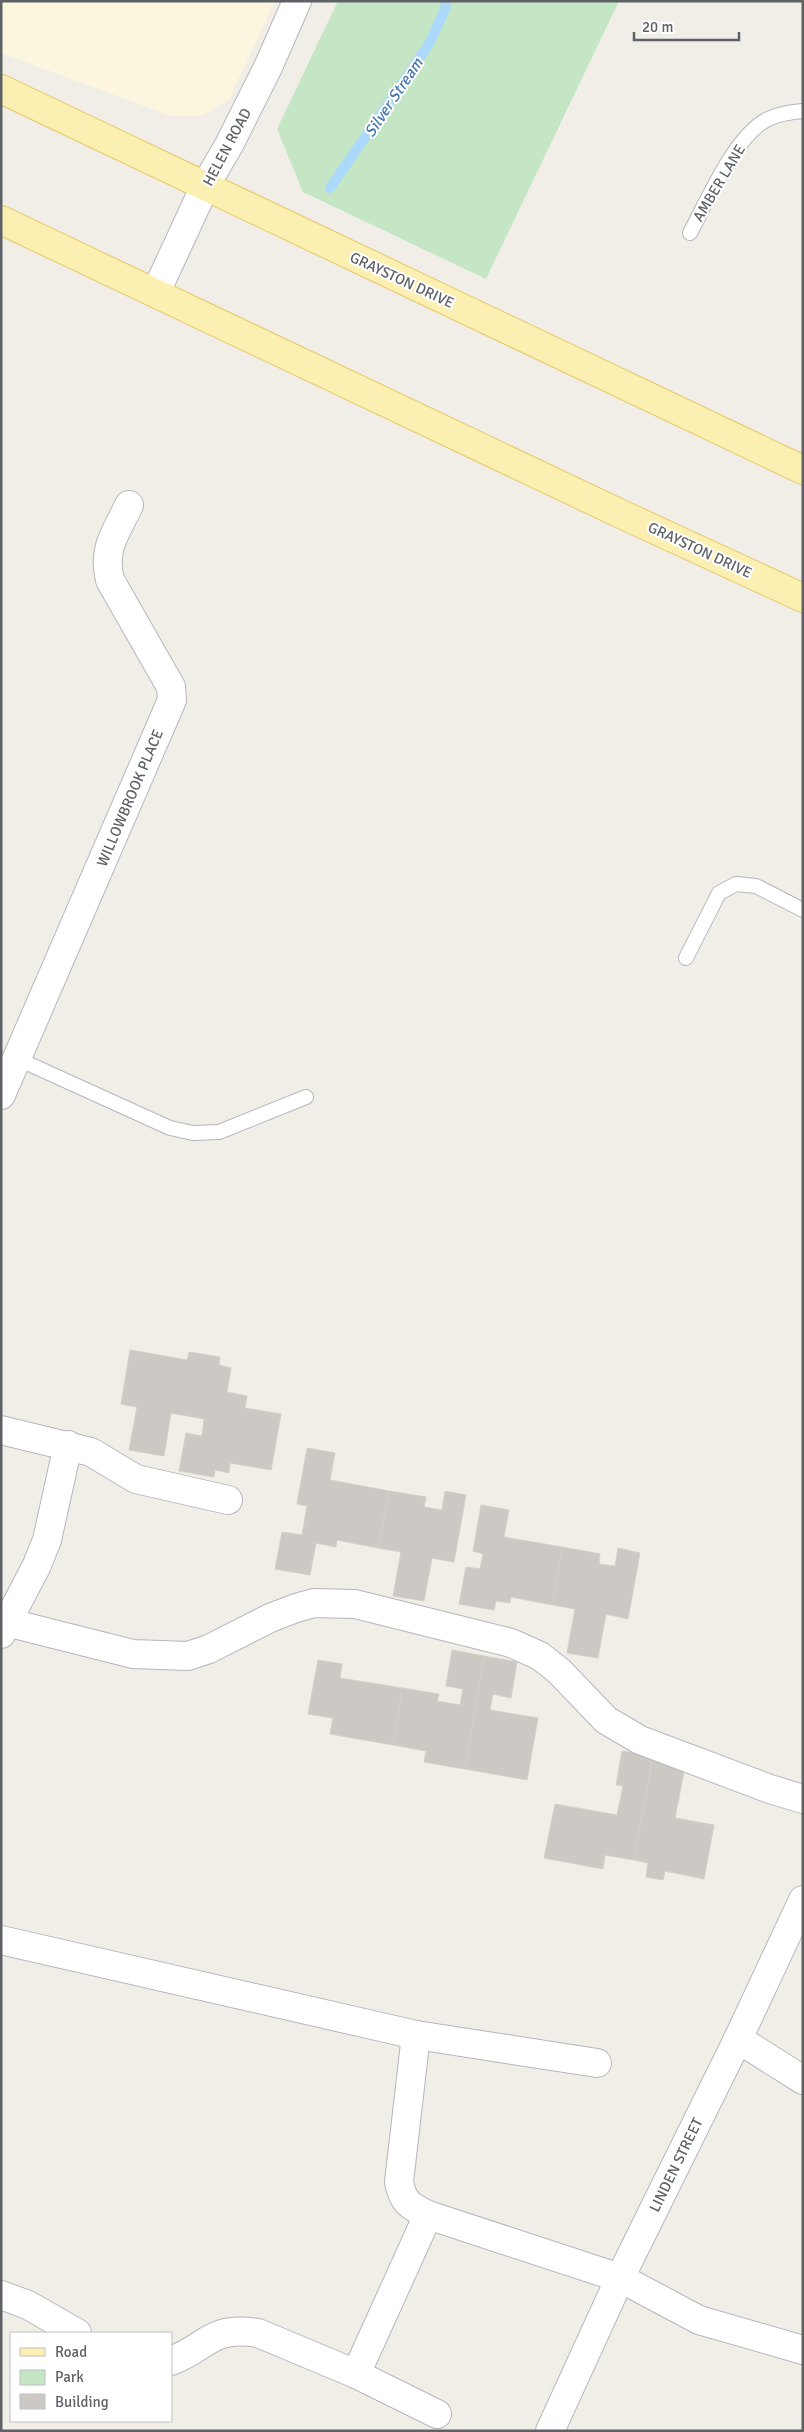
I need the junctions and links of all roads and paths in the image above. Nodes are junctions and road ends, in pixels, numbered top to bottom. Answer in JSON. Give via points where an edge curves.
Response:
{"nodes":[{"id":1,"x":297,"y":1,"type":"edge"},
{"id":2,"x":1,"y":89,"type":"edge"},
{"id":3,"x":803,"y":111,"type":"edge"},
{"id":4,"x":205,"y":186,"type":"junction"},
{"id":5,"x":1,"y":220,"type":"edge"},
{"id":6,"x":690,"y":233,"type":"dead end"},
{"id":7,"x":156,"y":292,"type":"junction"},
{"id":8,"x":803,"y":470,"type":"edge"},
{"id":9,"x":130,"y":505,"type":"dead end"},
{"id":10,"x":803,"y":598,"type":"edge"},
{"id":11,"x":803,"y":910,"type":"edge"},
{"id":12,"x":686,"y":958,"type":"dead end"},
{"id":13,"x":18,"y":1059,"type":"junction"},
{"id":14,"x":1,"y":1095,"type":"edge"},
{"id":15,"x":306,"y":1097,"type":"dead end"},
{"id":16,"x":1,"y":1430,"type":"edge"},
{"id":17,"x":68,"y":1445,"type":"junction"},
{"id":18,"x":228,"y":1500,"type":"dead end"},
{"id":19,"x":4,"y":1628,"type":"edge"},
{"id":20,"x":803,"y":1799,"type":"edge"},
{"id":21,"x":803,"y":1900,"type":"edge"},
{"id":22,"x":1,"y":1940,"type":"edge"},
{"id":23,"x":416,"y":2035,"type":"junction"},
{"id":24,"x":738,"y":2039,"type":"junction"},
{"id":25,"x":598,"y":2063,"type":"dead end"},
{"id":26,"x":803,"y":2080,"type":"edge"},
{"id":27,"x":428,"y":2215,"type":"junction"},
{"id":28,"x":620,"y":2278,"type":"junction"},
{"id":29,"x":1,"y":2295,"type":"edge"},
{"id":30,"x":75,"y":2332,"type":"edge"},
{"id":31,"x":803,"y":2350,"type":"edge"},
{"id":32,"x":172,"y":2362,"type":"edge"},
{"id":33,"x":356,"y":2374,"type":"junction"},
{"id":34,"x":438,"y":2414,"type":"dead end"},
{"id":35,"x":550,"y":2431,"type":"edge"}],
"edges":[{"from":1,"to":4,"type":"street","name":"HELEN ROAD","via":[[269,65]]},
{"from":2,"to":4,"type":"main road","name":"GRAYSTON DRIVE"},
{"from":3,"to":6,"type":"lane","name":"AMBER LANE","via":[[775,116],[754,129],[736,149]]},
{"from":4,"to":7,"type":"street","name":"HELEN ROAD"},
{"from":4,"to":8,"type":"main road","name":"GRAYSTON DRIVE"},
{"from":5,"to":7,"type":"main road","name":"GRAYSTON DRIVE"},
{"from":7,"to":10,"type":"main road","name":"GRAYSTON DRIVE"},
{"from":9,"to":13,"type":"street","name":"WILLOWBROOK PLACE","via":[[107,551],[106,565],[110,580],[171,687],[172,700]]},
{"from":11,"to":12,"type":"lane","via":[[756,886],[736,884],[719,893]]},
{"from":13,"to":14,"type":"street","name":"WILLOWBROOK PLACE"},
{"from":13,"to":15,"type":"lane","via":[[170,1128],[193,1133],[219,1132]]},
{"from":16,"to":17,"type":"street"},
{"from":17,"to":18,"type":"street","via":[[91,1452],[136,1479]]},
{"from":17,"to":19,"type":"street","via":[[47,1540]]},
{"from":19,"to":20,"type":"street","via":[[133,1654],[188,1656],[296,1608],[314,1604],[355,1604],[511,1643],[540,1656],[559,1671],[606,1720],[622,1731]]},
{"from":21,"to":24,"type":"street","name":"LINDEN STREET"},
{"from":22,"to":23,"type":"street"},
{"from":23,"to":25,"type":"street"},
{"from":23,"to":27,"type":"street","via":[[399,2182],[403,2198],[410,2206]]},
{"from":24,"to":26,"type":"street"},
{"from":24,"to":28,"type":"street","name":"LINDEN STREET"},
{"from":27,"to":28,"type":"street"},
{"from":27,"to":33,"type":"street"},
{"from":28,"to":31,"type":"street","via":[[699,2320]]},
{"from":28,"to":35,"type":"street","name":"LINDEN STREET"},
{"from":29,"to":30,"type":"street","via":[[28,2305]]},
{"from":32,"to":33,"type":"street","via":[[213,2336],[240,2330],[271,2337]]},
{"from":33,"to":34,"type":"street"}]}
